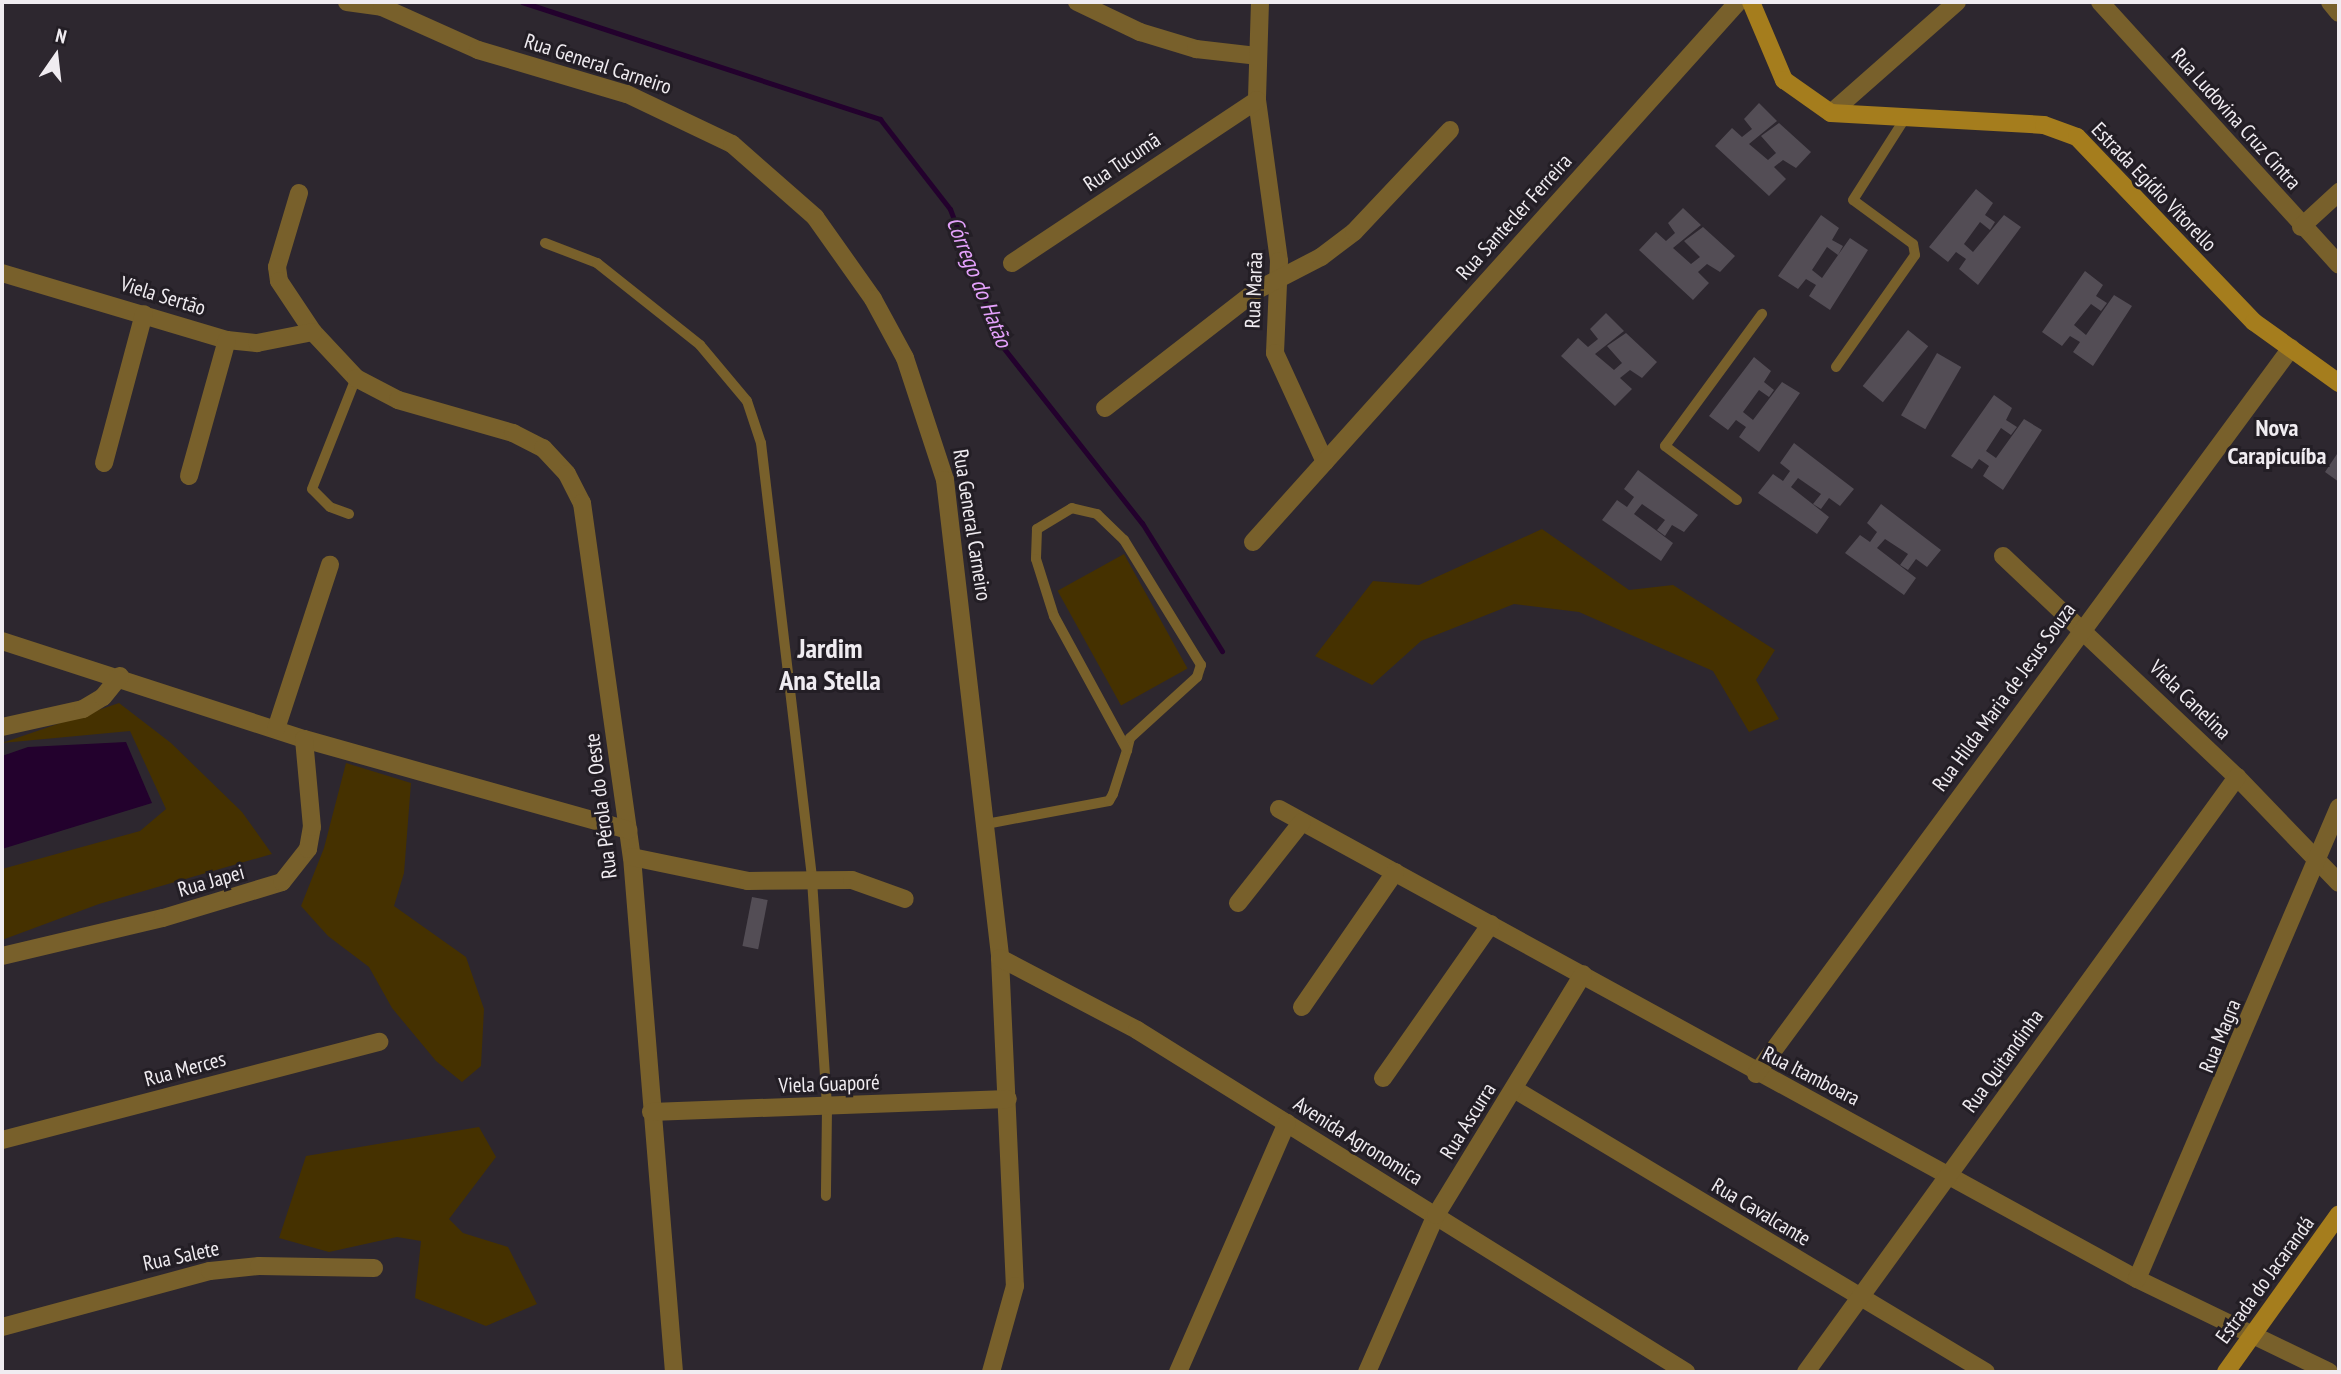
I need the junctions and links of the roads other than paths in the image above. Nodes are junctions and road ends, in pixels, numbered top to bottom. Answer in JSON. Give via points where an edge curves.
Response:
{"nodes":[{"id":1,"x":347,"y":2,"type":"edge"},
{"id":2,"x":1077,"y":2,"type":"edge"},
{"id":3,"x":1260,"y":2,"type":"edge"},
{"id":4,"x":1738,"y":2,"type":"edge"},
{"id":5,"x":1752,"y":2,"type":"edge"},
{"id":6,"x":1956,"y":2,"type":"edge"},
{"id":7,"x":2100,"y":2,"type":"edge"},
{"id":8,"x":2330,"y":2,"type":"edge"},
{"id":9,"x":380,"y":4,"type":"edge"},
{"id":10,"x":2339,"y":13,"type":"edge"},
{"id":11,"x":1257,"y":56,"type":"junction"},
{"id":12,"x":1257,"y":100,"type":"junction"},
{"id":13,"x":1832,"y":113,"type":"junction"},
{"id":14,"x":1904,"y":120,"type":"junction"},
{"id":15,"x":1450,"y":130,"type":"dead end"},
{"id":16,"x":2339,"y":192,"type":"edge"},
{"id":17,"x":299,"y":193,"type":"dead end"},
{"id":18,"x":2301,"y":227,"type":"junction"},
{"id":19,"x":545,"y":243,"type":"dead end"},
{"id":20,"x":1012,"y":263,"type":"dead end"},
{"id":21,"x":2339,"y":265,"type":"edge"},
{"id":22,"x":2,"y":273,"type":"edge"},
{"id":23,"x":1280,"y":279,"type":"junction"},
{"id":24,"x":144,"y":314,"type":"junction"},
{"id":25,"x":1762,"y":314,"type":"dead end"},
{"id":26,"x":313,"y":332,"type":"junction"},
{"id":27,"x":227,"y":340,"type":"junction"},
{"id":28,"x":2291,"y":348,"type":"junction"},
{"id":29,"x":1836,"y":367,"type":"dead end"},
{"id":30,"x":356,"y":378,"type":"junction"},
{"id":31,"x":2339,"y":383,"type":"edge"},
{"id":32,"x":1105,"y":408,"type":"dead end"},
{"id":33,"x":1325,"y":462,"type":"junction"},
{"id":34,"x":104,"y":463,"type":"dead end"},
{"id":35,"x":189,"y":476,"type":"dead end"},
{"id":36,"x":1737,"y":500,"type":"dead end"},
{"id":37,"x":349,"y":514,"type":"dead end"},
{"id":38,"x":1253,"y":542,"type":"dead end"},
{"id":39,"x":2003,"y":556,"type":"dead end"},
{"id":40,"x":330,"y":565,"type":"dead end"},
{"id":41,"x":2082,"y":628,"type":"junction"},
{"id":42,"x":2,"y":642,"type":"edge"},
{"id":43,"x":120,"y":676,"type":"junction"},
{"id":44,"x":2,"y":727,"type":"edge"},
{"id":45,"x":276,"y":729,"type":"junction"},
{"id":46,"x":304,"y":739,"type":"junction"},
{"id":47,"x":1127,"y":750,"type":"junction"},
{"id":48,"x":2237,"y":777,"type":"junction"},
{"id":49,"x":2339,"y":807,"type":"edge"},
{"id":50,"x":1279,"y":809,"type":"dead end"},
{"id":51,"x":1302,"y":822,"type":"junction"},
{"id":52,"x":986,"y":824,"type":"junction"},
{"id":53,"x":628,"y":830,"type":"junction"},
{"id":54,"x":632,"y":857,"type":"junction"},
{"id":55,"x":2316,"y":858,"type":"junction"},
{"id":56,"x":1395,"y":872,"type":"junction"},
{"id":57,"x":812,"y":880,"type":"junction"},
{"id":58,"x":2339,"y":883,"type":"edge"},
{"id":59,"x":905,"y":899,"type":"dead end"},
{"id":60,"x":1238,"y":903,"type":"dead end"},
{"id":61,"x":1491,"y":924,"type":"junction"},
{"id":62,"x":2,"y":956,"type":"edge"},
{"id":63,"x":1000,"y":958,"type":"junction"},
{"id":64,"x":1583,"y":974,"type":"junction"},
{"id":65,"x":1302,"y":1007,"type":"dead end"},
{"id":66,"x":379,"y":1042,"type":"dead end"},
{"id":67,"x":1756,"y":1074,"type":"junction"},
{"id":68,"x":1383,"y":1078,"type":"dead end"},
{"id":69,"x":1514,"y":1089,"type":"junction"},
{"id":70,"x":1008,"y":1099,"type":"junction"},
{"id":71,"x":827,"y":1108,"type":"junction"},
{"id":72,"x":651,"y":1112,"type":"junction"},
{"id":73,"x":1287,"y":1124,"type":"junction"},
{"id":74,"x":2,"y":1140,"type":"edge"},
{"id":75,"x":1950,"y":1173,"type":"junction"},
{"id":76,"x":826,"y":1196,"type":"dead end"},
{"id":77,"x":2339,"y":1214,"type":"edge"},
{"id":78,"x":1436,"y":1215,"type":"junction"},
{"id":79,"x":374,"y":1268,"type":"dead end"},
{"id":80,"x":2137,"y":1279,"type":"junction"},
{"id":81,"x":1862,"y":1300,"type":"junction"},
{"id":82,"x":2,"y":1327,"type":"edge"},
{"id":83,"x":2252,"y":1339,"type":"junction"},
{"id":84,"x":674,"y":1372,"type":"edge"},
{"id":85,"x":991,"y":1372,"type":"edge"},
{"id":86,"x":1178,"y":1372,"type":"edge"},
{"id":87,"x":1367,"y":1372,"type":"edge"},
{"id":88,"x":1686,"y":1372,"type":"edge"},
{"id":89,"x":1806,"y":1372,"type":"edge"},
{"id":90,"x":1986,"y":1372,"type":"edge"},
{"id":91,"x":2226,"y":1372,"type":"edge"},
{"id":92,"x":2329,"y":1372,"type":"edge"}],
"edges":[{"from":1,"to":9,"type":"street","name":"Rua General Carneiro"},
{"from":2,"to":11,"type":"street","via":[[1140,32],[1196,49]]},
{"from":3,"to":11,"type":"street","name":"Rua Marãa"},
{"from":4,"to":33,"type":"street","name":"Rua Santecler Ferreira"},
{"from":5,"to":13,"type":"street","name":"Estrada Egídio Vitorello","via":[[1784,80],[1810,103]]},
{"from":6,"to":13,"type":"street"},
{"from":7,"to":18,"type":"street","name":"Rua Ludovina Cruz Cintra"},
{"from":8,"to":10,"type":"street"},
{"from":9,"to":52,"type":"street","name":"Rua General Carneiro","via":[[478,50],[607,87],[691,121],[756,161],[815,217],[873,299],[905,358],[935,437],[955,544]]},
{"from":11,"to":12,"type":"street","name":"Rua Marãa"},
{"from":12,"to":20,"type":"street","name":"Rua Tucumã"},
{"from":12,"to":23,"type":"street","name":"Rua Marãa"},
{"from":13,"to":14,"type":"street","name":"Estrada Egídio Vitorello"},
{"from":14,"to":28,"type":"street","name":"Estrada Egídio Vitorello","via":[[2034,124],[2077,137],[2254,322]]},
{"from":14,"to":29,"type":"lane","via":[[1853,200],[1913,244],[1914,255]]},
{"from":15,"to":23,"type":"street","via":[[1354,232]]},
{"from":16,"to":18,"type":"street"},
{"from":17,"to":26,"type":"street","name":"Rua Pérola do Oeste","via":[[279,259],[279,281]]},
{"from":18,"to":21,"type":"street","name":"Rua Ludovina Cruz Cintra"},
{"from":19,"to":57,"type":"lane","via":[[597,263],[650,301],[700,345],[747,401],[771,496]]},
{"from":22,"to":24,"type":"street","name":"Viela Sertão"},
{"from":23,"to":32,"type":"street","via":[[1244,299]]},
{"from":23,"to":33,"type":"street","name":"Rua Marãa","via":[[1275,333],[1279,370]]},
{"from":24,"to":27,"type":"street","name":"Viela Sertão"},
{"from":24,"to":34,"type":"street"},
{"from":25,"to":36,"type":"lane","via":[[1665,446]]},
{"from":26,"to":27,"type":"street","name":"Viela Sertão","via":[[257,343]]},
{"from":26,"to":30,"type":"street","name":"Rua Pérola do Oeste"},
{"from":27,"to":35,"type":"street"},
{"from":28,"to":31,"type":"street","name":"Estrada Egídio Vitorello"},
{"from":28,"to":41,"type":"street","name":"Rua Hilda Maria de Jesus Souza"},
{"from":30,"to":37,"type":"lane","via":[[312,489],[330,507]]},
{"from":30,"to":53,"type":"street","name":"Rua Pérola do Oeste","via":[[398,400],[513,433],[543,448],[567,474],[582,503],[592,558]]},
{"from":33,"to":38,"type":"street"},
{"from":39,"to":41,"type":"street","name":"Viela Canelina"},
{"from":40,"to":45,"type":"street"},
{"from":41,"to":48,"type":"street","name":"Viela Canelina"},
{"from":41,"to":67,"type":"street","name":"Rua Hilda Maria de Jesus Souza"},
{"from":42,"to":43,"type":"street"},
{"from":43,"to":44,"type":"street","via":[[103,697],[83,709]]},
{"from":43,"to":45,"type":"street"},
{"from":45,"to":46,"type":"street"},
{"from":46,"to":53,"type":"street"},
{"from":46,"to":62,"type":"street","name":"Rua Japei","via":[[312,827],[308,849],[282,882],[163,918]]},
{"from":47,"to":47,"type":"lane","via":[[1054,617],[1036,559],[1037,530],[1072,508],[1097,513],[1124,540],[1199,654],[1197,677],[1130,738]]},
{"from":47,"to":52,"type":"lane","via":[[1113,794],[1103,805]]},
{"from":48,"to":55,"type":"street","name":"Viela Canelina"},
{"from":48,"to":75,"type":"street","name":"Rua Quitandinha"},
{"from":49,"to":55,"type":"street","name":"Rua Magra"},
{"from":50,"to":51,"type":"street","name":"Rua Itamboara"},
{"from":51,"to":56,"type":"street","name":"Rua Itamboara"},
{"from":51,"to":60,"type":"street"},
{"from":52,"to":63,"type":"street","name":"Rua General Carneiro"},
{"from":53,"to":54,"type":"street","name":"Rua Pérola do Oeste"},
{"from":54,"to":57,"type":"street","via":[[748,881]]},
{"from":54,"to":72,"type":"street","name":"Rua Pérola do Oeste"},
{"from":55,"to":58,"type":"street","name":"Viela Canelina"},
{"from":55,"to":80,"type":"street","name":"Rua Magra","via":[[2223,1087]]},
{"from":56,"to":61,"type":"street","name":"Rua Itamboara"},
{"from":56,"to":65,"type":"street"},
{"from":57,"to":59,"type":"street","via":[[852,880]]},
{"from":57,"to":71,"type":"lane"},
{"from":61,"to":64,"type":"street","name":"Rua Itamboara"},
{"from":61,"to":68,"type":"street"},
{"from":63,"to":70,"type":"street","name":"Rua General Carneiro"},
{"from":63,"to":73,"type":"street","name":"Avenida Agronomica","via":[[1137,1030]]},
{"from":64,"to":67,"type":"street","name":"Rua Itamboara"},
{"from":64,"to":69,"type":"street","name":"Rua Ascurra"},
{"from":66,"to":74,"type":"street","name":"Rua Merces"},
{"from":67,"to":75,"type":"street","name":"Rua Itamboara"},
{"from":69,"to":78,"type":"street","name":"Rua Ascurra"},
{"from":69,"to":81,"type":"street","name":"Rua Cavalcante"},
{"from":70,"to":71,"type":"street","name":"Viela Guaporé"},
{"from":70,"to":85,"type":"street","name":"Rua General Carneiro","via":[[1015,1286]]},
{"from":71,"to":72,"type":"street","name":"Viela Guaporé"},
{"from":71,"to":76,"type":"lane"},
{"from":72,"to":84,"type":"street","name":"Rua Pérola do Oeste"},
{"from":73,"to":78,"type":"street","name":"Avenida Agronomica"},
{"from":73,"to":86,"type":"street"},
{"from":75,"to":80,"type":"street","name":"Rua Itamboara"},
{"from":75,"to":81,"type":"street","name":"Rua Quitandinha"},
{"from":77,"to":83,"type":"street","name":"Estrada do Jacarandá"},
{"from":78,"to":87,"type":"street","name":"Rua Ascurra"},
{"from":78,"to":88,"type":"street","name":"Avenida Agronomica"},
{"from":79,"to":82,"type":"street","name":"Rua Salete","via":[[259,1266],[210,1271]]},
{"from":80,"to":83,"type":"street","name":"Rua Itamboara"},
{"from":81,"to":89,"type":"street","name":"Rua Quitandinha"},
{"from":81,"to":90,"type":"street","name":"Rua Cavalcante"},
{"from":83,"to":91,"type":"street","name":"Estrada do Jacarandá"},
{"from":83,"to":92,"type":"street","name":"Rua Itamboara"}]}
